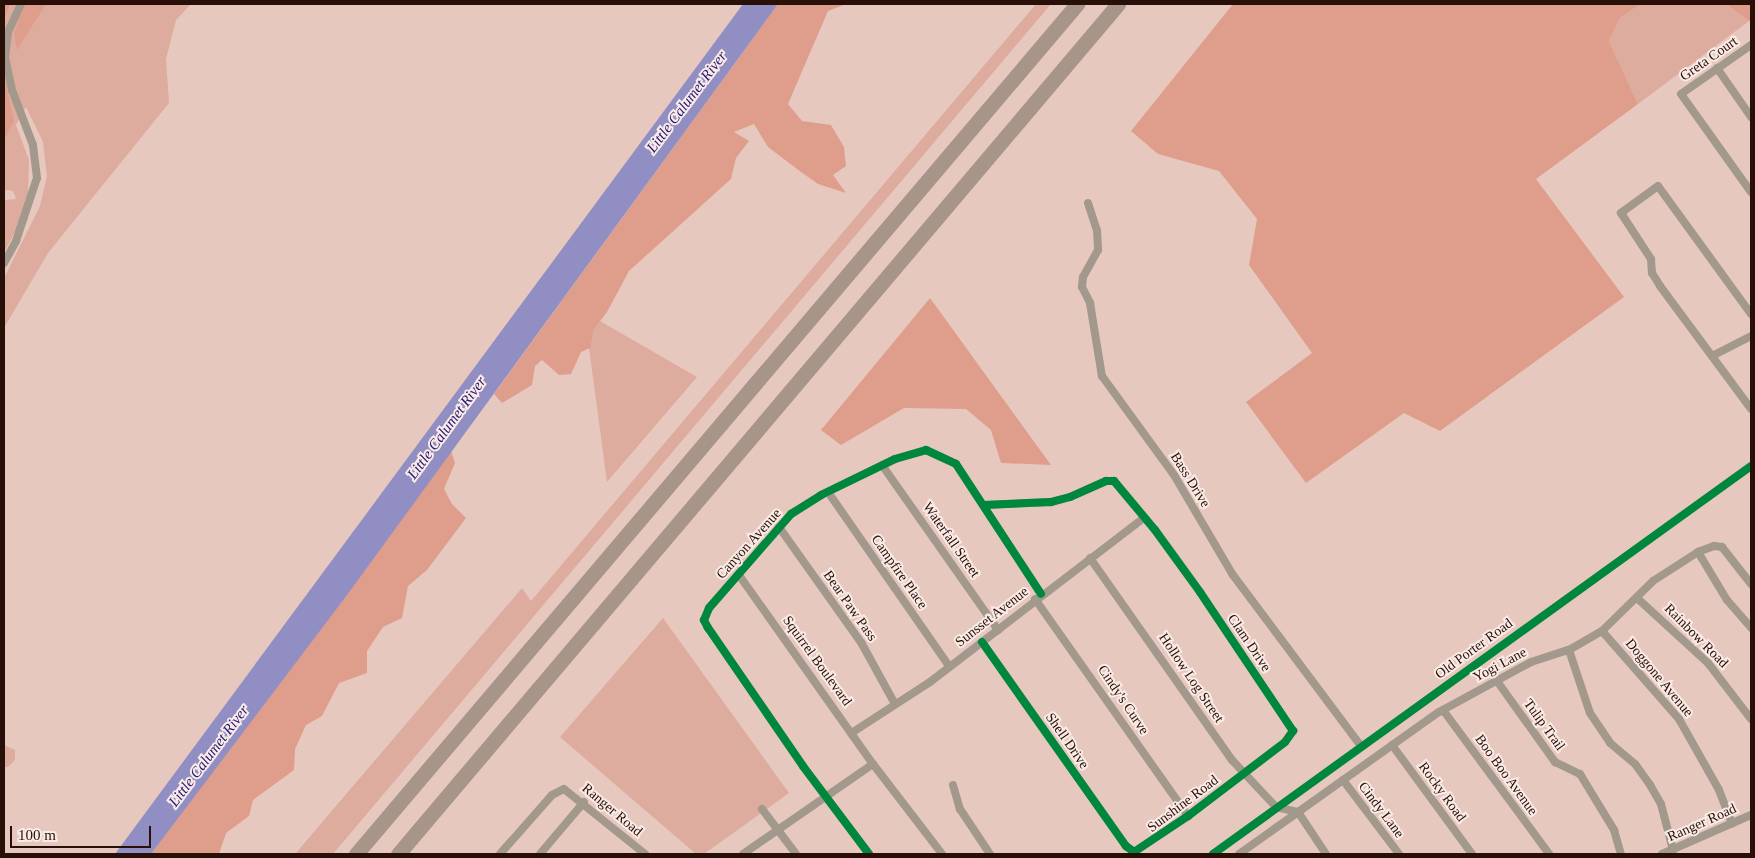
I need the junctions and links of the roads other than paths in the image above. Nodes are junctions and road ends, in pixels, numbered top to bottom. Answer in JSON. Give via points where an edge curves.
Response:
{"nodes":[{"id":1,"x":21,"y":4,"type":"edge"},
{"id":2,"x":1077,"y":4,"type":"edge"},
{"id":3,"x":1118,"y":4,"type":"edge"},
{"id":4,"x":1751,"y":45,"type":"edge"},
{"id":5,"x":1717,"y":68,"type":"junction"},
{"id":6,"x":1751,"y":117,"type":"edge"},
{"id":7,"x":1751,"y":192,"type":"edge"},
{"id":8,"x":1088,"y":203,"type":"dead end"},
{"id":9,"x":4,"y":263,"type":"edge"},
{"id":10,"x":1751,"y":314,"type":"edge"},
{"id":11,"x":1751,"y":336,"type":"edge"},
{"id":12,"x":1712,"y":356,"type":"junction"},
{"id":13,"x":1751,"y":409,"type":"edge"},
{"id":14,"x":882,"y":465,"type":"junction"},
{"id":15,"x":1751,"y":466,"type":"edge"},
{"id":16,"x":828,"y":492,"type":"junction"},
{"id":17,"x":984,"y":505,"type":"junction"},
{"id":18,"x":1144,"y":518,"type":"junction"},
{"id":19,"x":779,"y":527,"type":"junction"},
{"id":20,"x":1698,"y":552,"type":"junction"},
{"id":21,"x":1090,"y":558,"type":"junction"},
{"id":22,"x":739,"y":574,"type":"junction"},
{"id":23,"x":1751,"y":584,"type":"edge"},
{"id":24,"x":1038,"y":596,"type":"junction"},
{"id":25,"x":1637,"y":598,"type":"junction"},
{"id":26,"x":1751,"y":628,"type":"edge"},
{"id":27,"x":998,"y":630,"type":"junction"},
{"id":28,"x":1602,"y":631,"type":"junction"},
{"id":29,"x":982,"y":642,"type":"junction"},
{"id":30,"x":1569,"y":650,"type":"junction"},
{"id":31,"x":949,"y":666,"type":"junction"},
{"id":32,"x":1496,"y":681,"type":"junction"},
{"id":33,"x":895,"y":704,"type":"junction"},
{"id":34,"x":1443,"y":710,"type":"junction"},
{"id":35,"x":1751,"y":720,"type":"edge"},
{"id":36,"x":853,"y":732,"type":"junction"},
{"id":37,"x":1361,"y":746,"type":"junction"},
{"id":38,"x":1392,"y":746,"type":"junction"},
{"id":39,"x":873,"y":764,"type":"junction"},
{"id":40,"x":1244,"y":773,"type":"junction"},
{"id":41,"x":1343,"y":780,"type":"junction"},
{"id":42,"x":953,"y":785,"type":"dead end"},
{"id":43,"x":826,"y":798,"type":"junction"},
{"id":44,"x":584,"y":802,"type":"junction"},
{"id":45,"x":1276,"y":807,"type":"junction"},
{"id":46,"x":762,"y":809,"type":"dead end"},
{"id":47,"x":1298,"y":812,"type":"junction"},
{"id":48,"x":1751,"y":815,"type":"edge"},
{"id":49,"x":1188,"y":816,"type":"junction"},
{"id":50,"x":1732,"y":824,"type":"junction"},
{"id":51,"x":778,"y":831,"type":"junction"},
{"id":52,"x":1673,"y":850,"type":"junction"},
{"id":53,"x":1134,"y":852,"type":"joint"},
{"id":54,"x":1248,"y":852,"type":"edge"},
{"id":55,"x":356,"y":854,"type":"edge"},
{"id":56,"x":398,"y":854,"type":"edge"},
{"id":57,"x":500,"y":854,"type":"edge"},
{"id":58,"x":540,"y":854,"type":"edge"},
{"id":59,"x":645,"y":854,"type":"edge"},
{"id":60,"x":743,"y":854,"type":"edge"},
{"id":61,"x":796,"y":854,"type":"edge"},
{"id":62,"x":869,"y":854,"type":"edge"},
{"id":63,"x":942,"y":854,"type":"edge"},
{"id":64,"x":990,"y":854,"type":"edge"},
{"id":65,"x":1213,"y":854,"type":"edge"},
{"id":66,"x":1239,"y":854,"type":"edge"},
{"id":67,"x":1326,"y":854,"type":"edge"},
{"id":68,"x":1399,"y":854,"type":"edge"},
{"id":69,"x":1472,"y":854,"type":"edge"},
{"id":70,"x":1549,"y":854,"type":"edge"},
{"id":71,"x":1621,"y":854,"type":"edge"},
{"id":72,"x":1662,"y":854,"type":"edge"}],
"edges":[{"from":1,"to":9,"type":"street","via":[[8,32],[5,57],[12,90],[33,144],[36,178],[16,241]]},
{"from":2,"to":55,"type":"highway"},
{"from":3,"to":56,"type":"highway"},
{"from":4,"to":5,"type":"street","name":"Greta Court"},
{"from":5,"to":6,"type":"street"},
{"from":5,"to":7,"type":"street","name":"Greta Court","via":[[1681,94]]},
{"from":8,"to":37,"type":"street","name":"Bass Drive","via":[[1098,250],[1083,277],[1082,287],[1090,303],[1102,376],[1174,475],[1233,575]]},
{"from":10,"to":12,"type":"street","via":[[1658,186],[1621,213],[1651,260],[1652,273],[1660,286]]},
{"from":11,"to":12,"type":"street"},
{"from":12,"to":13,"type":"street"},
{"from":14,"to":16,"type":"street","name":"Canyon Avenue"},
{"from":14,"to":17,"type":"street","name":"Canyon Avenue","via":[[926,450],[940,454],[956,464]]},
{"from":14,"to":27,"type":"street","name":"Waterfall Street"},
{"from":15,"to":37,"type":"street","name":"Old Porter Road"},
{"from":16,"to":19,"type":"street","name":"Canyon Avenue","via":[[791,514]]},
{"from":16,"to":31,"type":"street","name":"Campfire Place"},
{"from":17,"to":18,"type":"street","via":[[1051,502],[1106,480],[1120,486]]},
{"from":17,"to":24,"type":"street","name":"Cindy's Curve"},
{"from":18,"to":21,"type":"street","name":"Sunsset Avenue"},
{"from":18,"to":40,"type":"street","name":"Clam Drive","via":[[1200,592],[1292,727],[1289,739]]},
{"from":19,"to":22,"type":"street","name":"Canyon Avenue"},
{"from":19,"to":33,"type":"street","name":"Bear Paw Pass","via":[[862,644]]},
{"from":20,"to":23,"type":"street","via":[[1714,546],[1722,547]]},
{"from":20,"to":25,"type":"street","name":"Yogi Lane","via":[[1653,581]]},
{"from":20,"to":26,"type":"street","via":[[1727,600]]},
{"from":21,"to":24,"type":"street","name":"Sunsset Avenue"},
{"from":21,"to":40,"type":"street","name":"Hollow Log Street"},
{"from":22,"to":36,"type":"street","name":"Squirrel Boulevard"},
{"from":22,"to":43,"type":"street","name":"Canyon Avenue","via":[[709,608],[706,624]]},
{"from":24,"to":27,"type":"street","name":"Sunsset Avenue"},
{"from":24,"to":49,"type":"street","name":"Cindy's Curve"},
{"from":25,"to":28,"type":"street","name":"Yogi Lane"},
{"from":25,"to":35,"type":"street","name":"Rainbow Road","via":[[1708,662]]},
{"from":27,"to":29,"type":"street","name":"Sunsset Avenue"},
{"from":28,"to":30,"type":"street","name":"Yogi Lane"},
{"from":28,"to":50,"type":"street","name":"Doggone Avenue","via":[[1678,718],[1719,790]]},
{"from":29,"to":31,"type":"street","name":"Sunsset Avenue"},
{"from":29,"to":53,"type":"street","name":"Shell Drive","via":[[1126,846]]},
{"from":30,"to":32,"type":"street","name":"Yogi Lane","via":[[1530,662]]},
{"from":30,"to":52,"type":"street","via":[[1590,713],[1610,743],[1635,764],[1661,804]]},
{"from":31,"to":33,"type":"street","name":"Sunsset Avenue"},
{"from":32,"to":34,"type":"street","name":"Yogi Lane"},
{"from":32,"to":71,"type":"street","name":"Tulip Trail","via":[[1555,762],[1580,774],[1614,830]]},
{"from":33,"to":36,"type":"street","name":"Sunsset Avenue"},
{"from":34,"to":38,"type":"street","name":"Yogi Lane"},
{"from":34,"to":70,"type":"street","name":"Boo Boo Avenue"},
{"from":36,"to":39,"type":"street","name":"Squirrel Boulevard"},
{"from":37,"to":45,"type":"street","name":"Old Porter Road"},
{"from":38,"to":41,"type":"street","name":"Yogi Lane"},
{"from":38,"to":69,"type":"street","name":"Rocky Road"},
{"from":39,"to":43,"type":"street"},
{"from":39,"to":63,"type":"street"},
{"from":40,"to":45,"type":"street","name":"Hollow Log Street"},
{"from":40,"to":49,"type":"street","name":"Sunshine Road"},
{"from":41,"to":47,"type":"street","name":"Yogi Lane"},
{"from":41,"to":68,"type":"street","name":"Cindy Lane"},
{"from":42,"to":64,"type":"street","via":[[960,809]]},
{"from":43,"to":51,"type":"street"},
{"from":43,"to":62,"type":"street","name":"Canyon Avenue"},
{"from":44,"to":57,"type":"street","name":"Ranger Road","via":[[567,790],[556,792]]},
{"from":44,"to":58,"type":"street"},
{"from":44,"to":59,"type":"street","name":"Ranger Road"},
{"from":45,"to":47,"type":"street"},
{"from":45,"to":65,"type":"street","name":"Old Porter Road"},
{"from":46,"to":51,"type":"street"},
{"from":47,"to":54,"type":"street","name":"Yogi Lane"},
{"from":47,"to":67,"type":"street"},
{"from":48,"to":50,"type":"street","name":"Ranger Road"},
{"from":49,"to":53,"type":"street","name":"Sunshine Road"},
{"from":50,"to":52,"type":"street","name":"Ranger Road"},
{"from":51,"to":60,"type":"street"},
{"from":51,"to":61,"type":"street"},
{"from":52,"to":72,"type":"street","name":"Ranger Road"},
{"from":54,"to":66,"type":"street","name":"Yogi Lane"}]}
